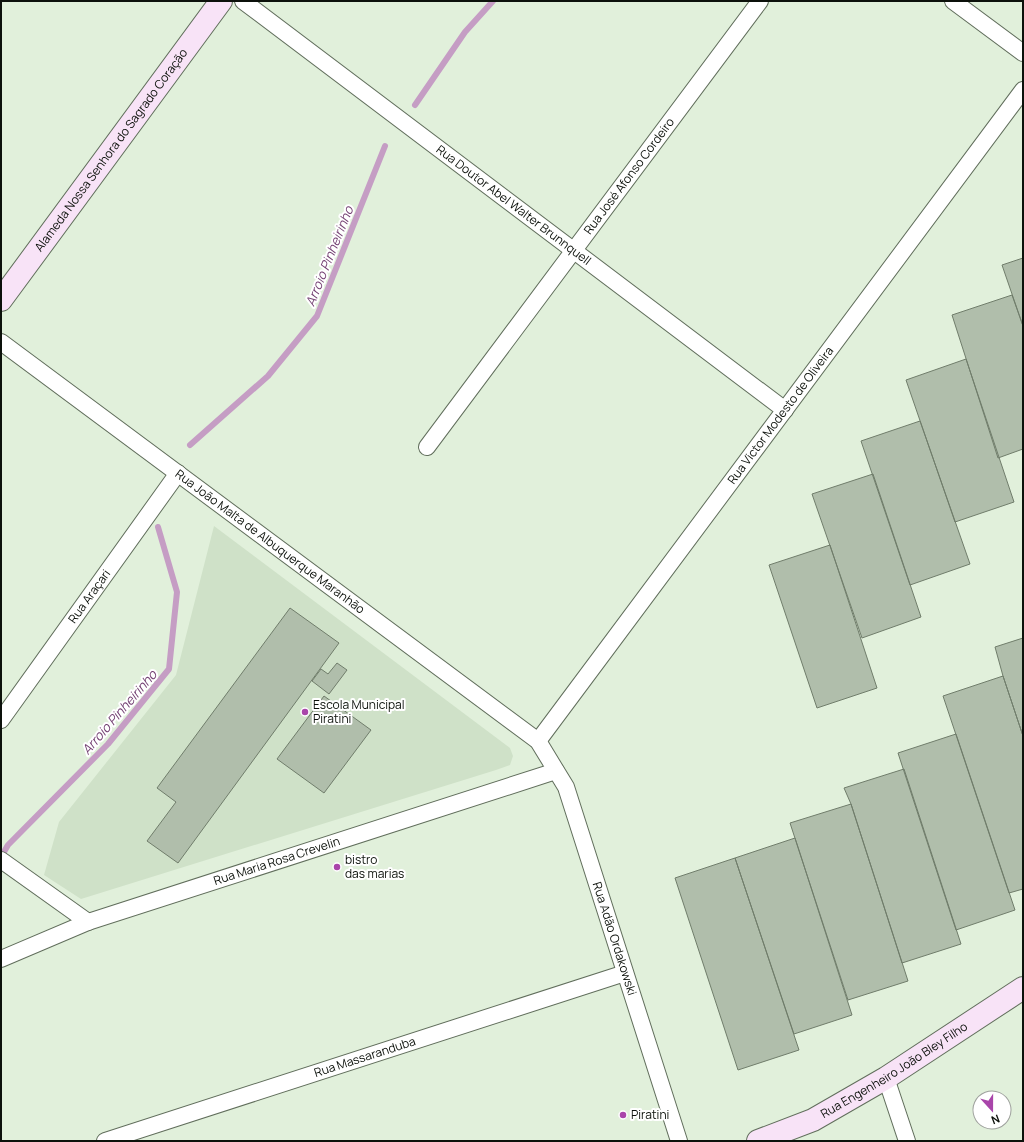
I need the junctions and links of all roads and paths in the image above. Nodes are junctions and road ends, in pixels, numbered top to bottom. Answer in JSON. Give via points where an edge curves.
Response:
{"nodes":[{"id":1,"x":222,"y":1,"type":"edge"},
{"id":2,"x":243,"y":1,"type":"edge"},
{"id":3,"x":760,"y":1,"type":"edge"},
{"id":4,"x":953,"y":1,"type":"edge"},
{"id":5,"x":1023,"y":53,"type":"edge"},
{"id":6,"x":1023,"y":90,"type":"edge"},
{"id":7,"x":574,"y":250,"type":"junction"},
{"id":8,"x":1,"y":300,"type":"edge"},
{"id":9,"x":1,"y":342,"type":"edge"},
{"id":10,"x":785,"y":410,"type":"junction"},
{"id":11,"x":427,"y":447,"type":"dead end"},
{"id":12,"x":178,"y":473,"type":"junction"},
{"id":13,"x":1,"y":720,"type":"edge"},
{"id":14,"x":538,"y":741,"type":"junction"},
{"id":15,"x":556,"y":771,"type":"junction"},
{"id":16,"x":6,"y":864,"type":"edge"},
{"id":17,"x":88,"y":922,"type":"junction"},
{"id":18,"x":1,"y":959,"type":"edge"},
{"id":19,"x":625,"y":973,"type":"junction"},
{"id":20,"x":1023,"y":988,"type":"edge"},
{"id":21,"x":886,"y":1078,"type":"junction"},
{"id":22,"x":105,"y":1141,"type":"edge"},
{"id":23,"x":679,"y":1141,"type":"edge"},
{"id":24,"x":758,"y":1141,"type":"edge"},
{"id":25,"x":907,"y":1141,"type":"edge"}],
"edges":[{"from":1,"to":8,"type":"street","name":"Alameda Nossa Senhora do Sagrado Coração"},
{"from":2,"to":7,"type":"street","name":"Rua Doutor Abel Walter Brunnquell"},
{"from":3,"to":7,"type":"street","name":"Rua José Afonso Cordeiro"},
{"from":4,"to":5,"type":"street"},
{"from":6,"to":10,"type":"street","name":"Rua Victor Modesto de Oliveira"},
{"from":7,"to":10,"type":"street","name":"Rua Doutor Abel Walter Brunnquell"},
{"from":7,"to":11,"type":"street","name":"Rua José Afonso Cordeiro"},
{"from":9,"to":12,"type":"street","name":"Rua João Malta de Albuquerque Maranhão"},
{"from":10,"to":14,"type":"street","name":"Rua Victor Modesto de Oliveira"},
{"from":12,"to":13,"type":"street","name":"Rua Araçari"},
{"from":12,"to":14,"type":"street","name":"Rua João Malta de Albuquerque Maranhão"},
{"from":14,"to":15,"type":"street","name":"Rua Adão Ordakowski"},
{"from":15,"to":17,"type":"street","name":"Rua Maria Rosa Crevelin"},
{"from":15,"to":19,"type":"street","name":"Rua Adão Ordakowski","via":[[566,788]]},
{"from":16,"to":17,"type":"street"},
{"from":17,"to":18,"type":"street","name":"Rua Maria Rosa Crevelin"},
{"from":19,"to":22,"type":"street","name":"Rua Massaranduba"},
{"from":19,"to":23,"type":"street","name":"Rua Adão Ordakowski"},
{"from":20,"to":21,"type":"street","name":"Rua Engenheiro João Bley Filho"},
{"from":21,"to":24,"type":"street","name":"Rua Engenheiro João Bley Filho","via":[[813,1120]]},
{"from":21,"to":25,"type":"street"}]}
